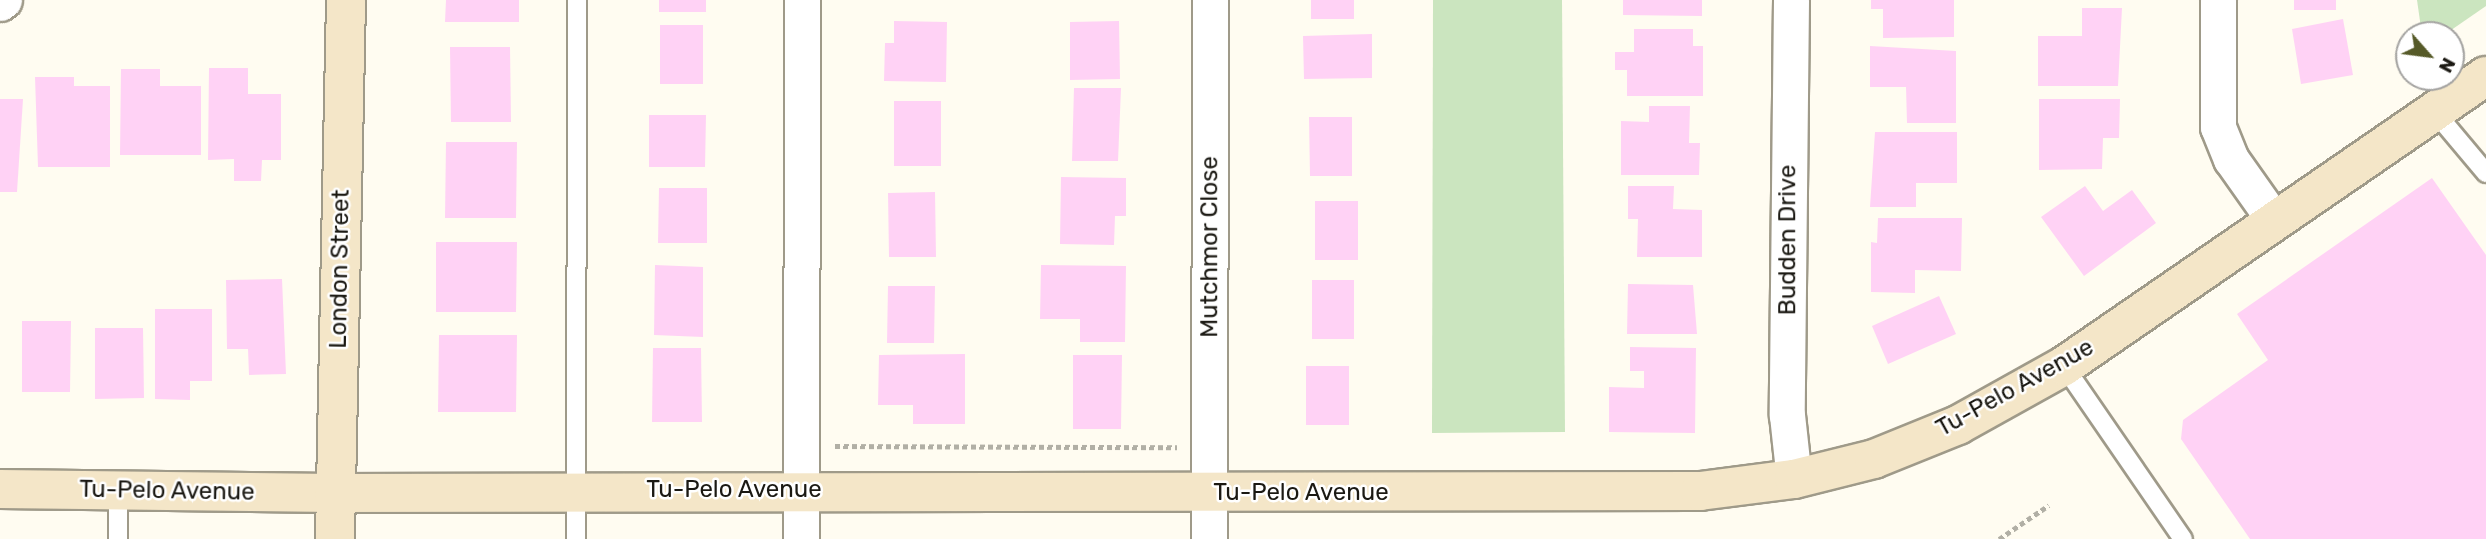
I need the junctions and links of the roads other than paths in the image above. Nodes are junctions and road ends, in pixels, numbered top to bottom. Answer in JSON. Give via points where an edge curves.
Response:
{"nodes":[{"id":1,"x":346,"y":0,"type":"edge"},
{"id":2,"x":578,"y":0,"type":"edge"},
{"id":3,"x":802,"y":0,"type":"edge"},
{"id":4,"x":1210,"y":0,"type":"edge"},
{"id":5,"x":1791,"y":0,"type":"edge"},
{"id":6,"x":2218,"y":0,"type":"edge"},
{"id":7,"x":2486,"y":76,"type":"edge"},
{"id":8,"x":2434,"y":111,"type":"junction"},
{"id":9,"x":2486,"y":173,"type":"edge"},
{"id":10,"x":2274,"y":220,"type":"junction"},
{"id":11,"x":2064,"y":366,"type":"junction"},
{"id":12,"x":1794,"y":479,"type":"junction"},
{"id":13,"x":0,"y":489,"type":"edge"},
{"id":14,"x":802,"y":489,"type":"junction"},
{"id":15,"x":118,"y":490,"type":"junction"},
{"id":16,"x":576,"y":491,"type":"junction"},
{"id":17,"x":334,"y":493,"type":"junction"},
{"id":18,"x":1209,"y":494,"type":"junction"},
{"id":19,"x":118,"y":539,"type":"edge"},
{"id":20,"x":335,"y":539,"type":"edge"},
{"id":21,"x":576,"y":539,"type":"edge"},
{"id":22,"x":802,"y":539,"type":"edge"},
{"id":23,"x":1209,"y":539,"type":"edge"},
{"id":24,"x":2183,"y":539,"type":"edge"}],
"edges":[{"from":1,"to":17,"type":"street","name":"London Street"},
{"from":2,"to":16,"type":"lane"},
{"from":3,"to":14,"type":"street"},
{"from":4,"to":18,"type":"street","name":"Mutchmor Close"},
{"from":5,"to":12,"type":"street","name":"Budden Drive","via":[[1787,415]]},
{"from":6,"to":10,"type":"street","via":[[2218,127],[2231,159]]},
{"from":7,"to":8,"type":"street","name":"Tu-Pelo Avenue"},
{"from":8,"to":9,"type":"lane"},
{"from":8,"to":10,"type":"street","name":"Tu-Pelo Avenue"},
{"from":10,"to":11,"type":"street","name":"Tu-Pelo Avenue"},
{"from":11,"to":12,"type":"street","name":"Tu-Pelo Avenue","via":[[1958,425],[1874,459]]},
{"from":11,"to":24,"type":"lane"},
{"from":12,"to":18,"type":"street","name":"Tu-Pelo Avenue","via":[[1700,491]]},
{"from":13,"to":15,"type":"street","name":"Tu-Pelo Avenue"},
{"from":14,"to":16,"type":"street","name":"Tu-Pelo Avenue"},
{"from":14,"to":18,"type":"street","name":"Tu-Pelo Avenue"},
{"from":14,"to":22,"type":"street"},
{"from":15,"to":17,"type":"street","name":"Tu-Pelo Avenue"},
{"from":15,"to":19,"type":"lane"},
{"from":16,"to":17,"type":"street","name":"Tu-Pelo Avenue"},
{"from":16,"to":21,"type":"lane"},
{"from":17,"to":20,"type":"street","name":"London Street"},
{"from":18,"to":23,"type":"street","name":"Mutchmor Close"}]}
